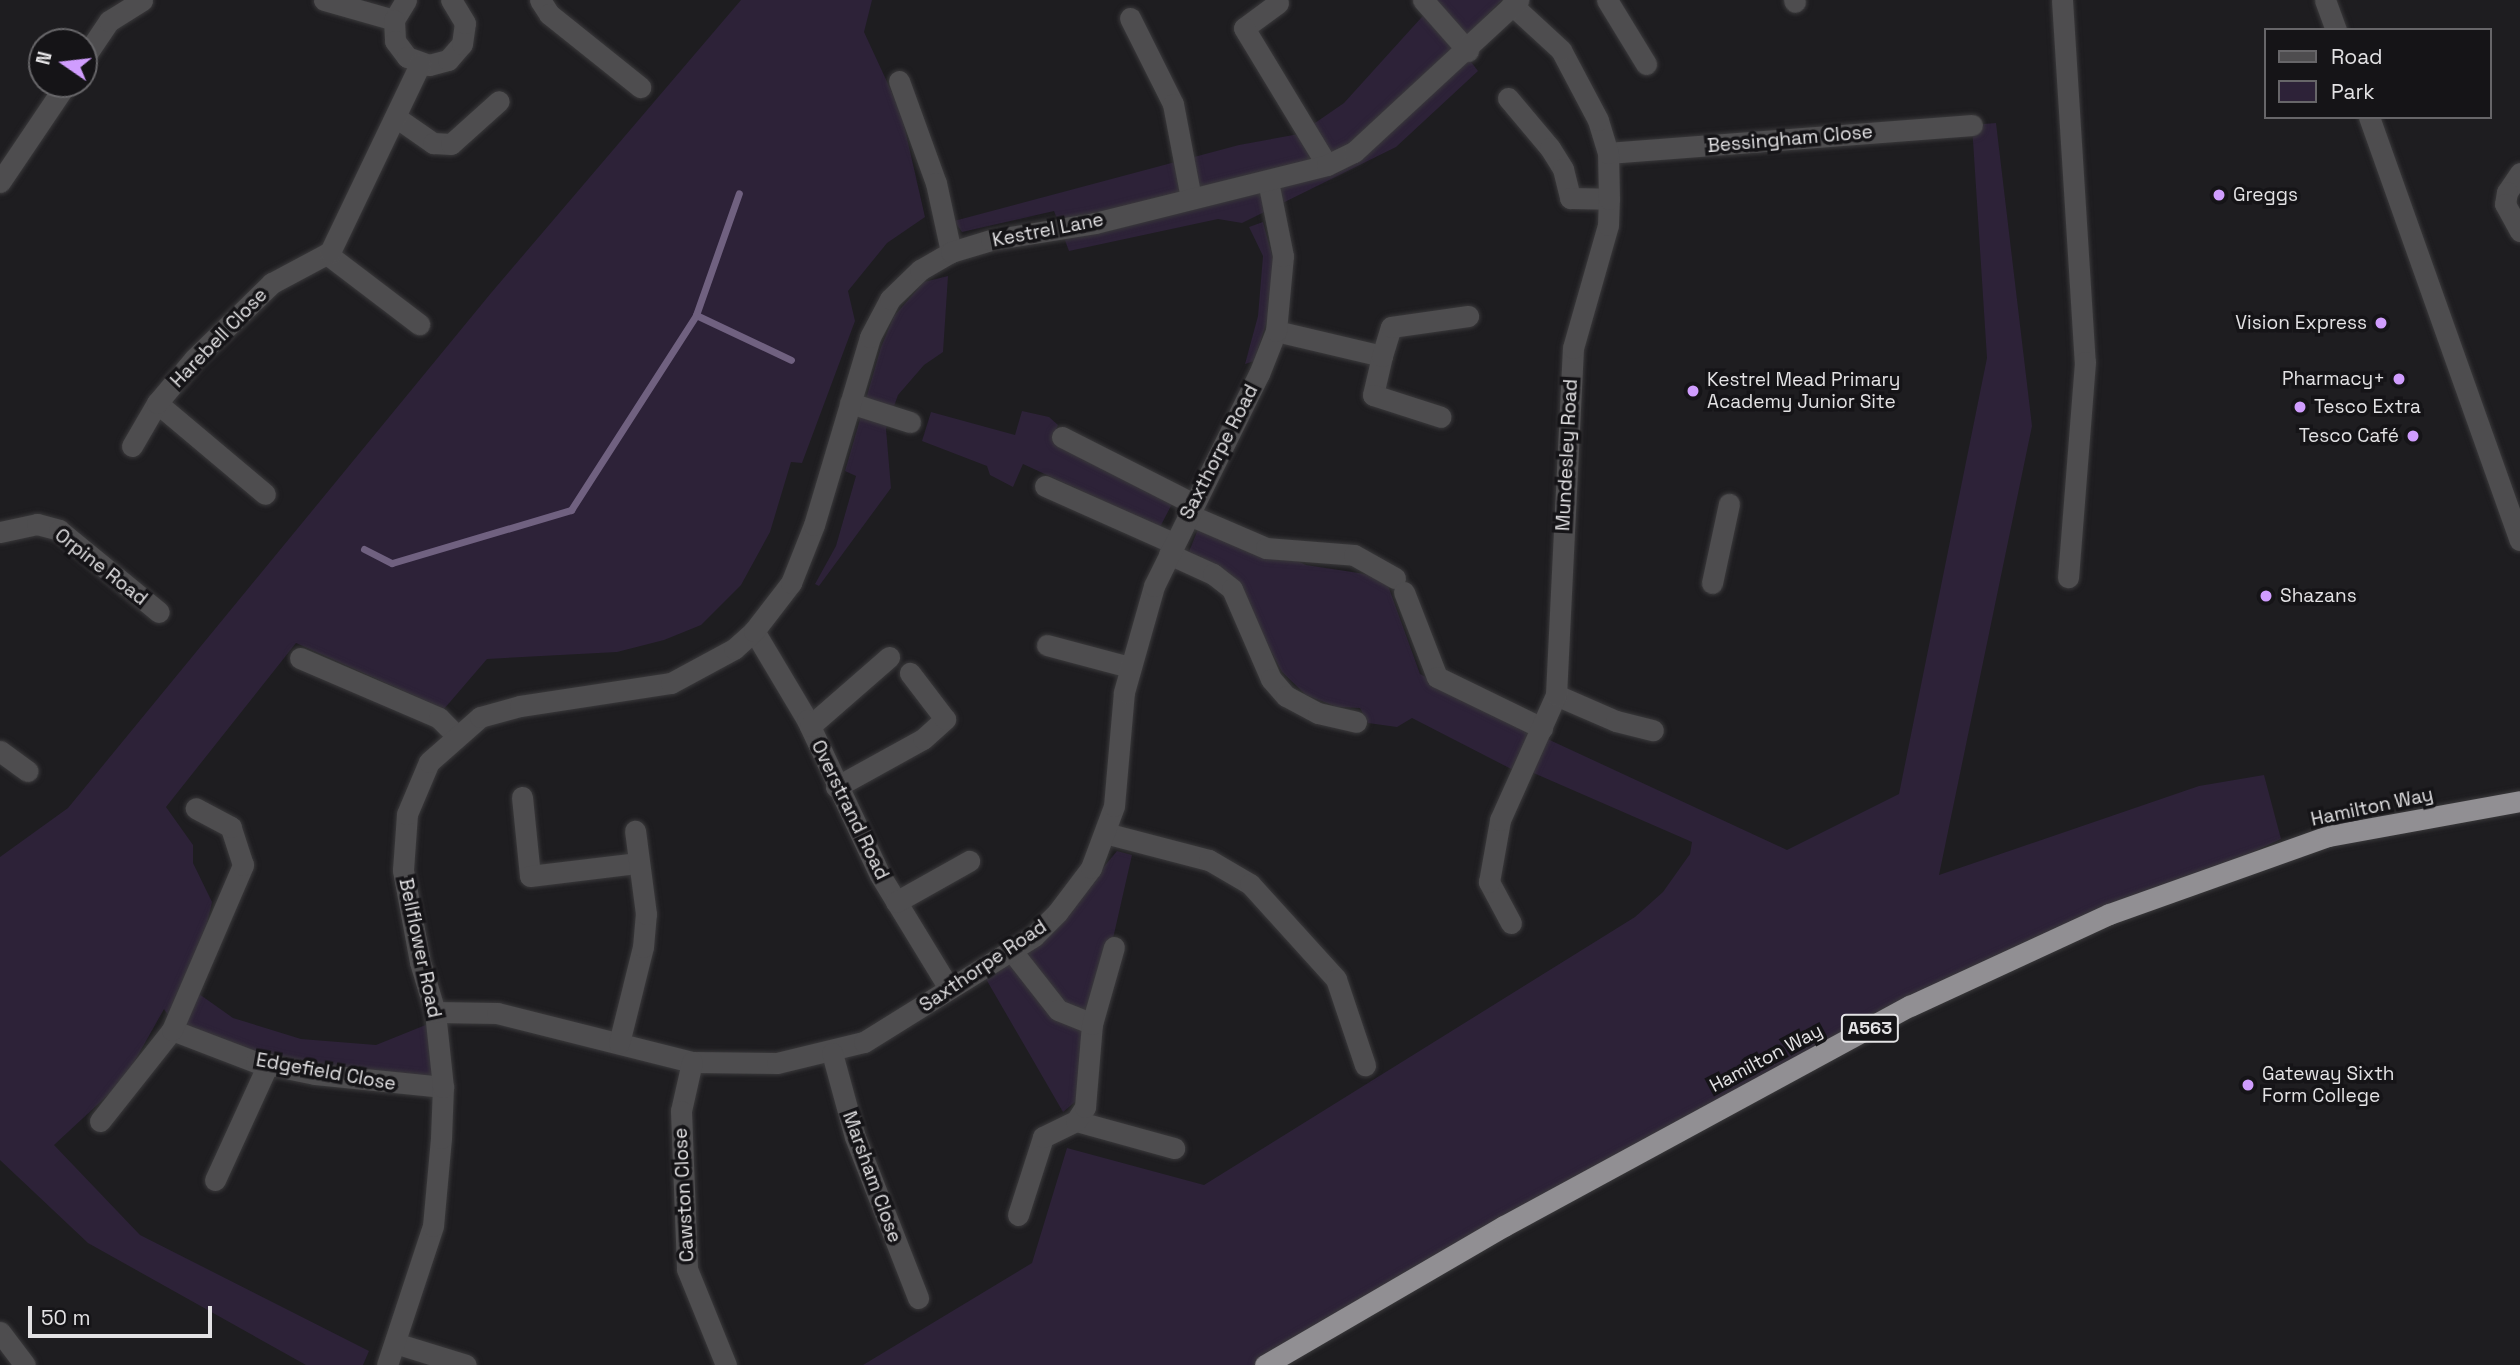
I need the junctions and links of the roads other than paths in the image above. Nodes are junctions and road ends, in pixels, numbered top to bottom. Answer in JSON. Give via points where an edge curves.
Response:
{"nodes":[{"id":1,"x":142,"y":0,"type":"edge"},
{"id":2,"x":324,"y":0,"type":"edge"},
{"id":3,"x":406,"y":0,"type":"edge"},
{"id":4,"x":451,"y":0,"type":"edge"},
{"id":5,"x":541,"y":0,"type":"edge"},
{"id":6,"x":1423,"y":0,"type":"edge"},
{"id":7,"x":1607,"y":0,"type":"edge"},
{"id":8,"x":2062,"y":0,"type":"edge"},
{"id":9,"x":2325,"y":0,"type":"edge"},
{"id":10,"x":1279,"y":3,"type":"dead end"},
{"id":11,"x":1515,"y":3,"type":"edge"},
{"id":12,"x":1130,"y":18,"type":"dead end"},
{"id":13,"x":394,"y":20,"type":"junction"},
{"id":14,"x":2335,"y":28,"type":"edge"},
{"id":15,"x":98,"y":37,"type":"edge"},
{"id":16,"x":1468,"y":51,"type":"junction"},
{"id":17,"x":420,"y":64,"type":"junction"},
{"id":18,"x":1646,"y":64,"type":"dead end"},
{"id":19,"x":899,"y":81,"type":"dead end"},
{"id":20,"x":640,"y":86,"type":"dead end"},
{"id":21,"x":56,"y":98,"type":"edge"},
{"id":22,"x":1508,"y":98,"type":"dead end"},
{"id":23,"x":499,"y":101,"type":"dead end"},
{"id":24,"x":397,"y":118,"type":"junction"},
{"id":25,"x":2370,"y":119,"type":"edge"},
{"id":26,"x":1972,"y":125,"type":"dead end"},
{"id":27,"x":1608,"y":153,"type":"junction"},
{"id":28,"x":1327,"y":165,"type":"junction"},
{"id":29,"x":2520,"y":173,"type":"edge"},
{"id":30,"x":0,"y":181,"type":"edge"},
{"id":31,"x":1268,"y":181,"type":"junction"},
{"id":32,"x":1191,"y":198,"type":"junction"},
{"id":33,"x":1609,"y":200,"type":"junction"},
{"id":34,"x":2520,"y":231,"type":"edge"},
{"id":35,"x":951,"y":252,"type":"junction"},
{"id":36,"x":327,"y":254,"type":"junction"},
{"id":37,"x":1468,"y":316,"type":"dead end"},
{"id":38,"x":419,"y":324,"type":"dead end"},
{"id":39,"x":1276,"y":331,"type":"junction"},
{"id":40,"x":1382,"y":356,"type":"junction"},
{"id":41,"x":157,"y":403,"type":"junction"},
{"id":42,"x":850,"y":403,"type":"junction"},
{"id":43,"x":1441,"y":417,"type":"dead end"},
{"id":44,"x":910,"y":422,"type":"dead end"},
{"id":45,"x":1062,"y":437,"type":"dead end"},
{"id":46,"x":132,"y":446,"type":"dead end"},
{"id":47,"x":1045,"y":486,"type":"dead end"},
{"id":48,"x":265,"y":494,"type":"dead end"},
{"id":49,"x":1729,"y":504,"type":"dead end"},
{"id":50,"x":1189,"y":508,"type":"junction"},
{"id":51,"x":0,"y":532,"type":"edge"},
{"id":52,"x":2520,"y":540,"type":"edge"},
{"id":53,"x":1171,"y":549,"type":"junction"},
{"id":54,"x":2068,"y":577,"type":"dead end"},
{"id":55,"x":1712,"y":583,"type":"dead end"},
{"id":56,"x":159,"y":612,"type":"dead end"},
{"id":57,"x":754,"y":631,"type":"junction"},
{"id":58,"x":1047,"y":645,"type":"dead end"},
{"id":59,"x":889,"y":657,"type":"dead end"},
{"id":60,"x":300,"y":658,"type":"dead end"},
{"id":61,"x":1129,"y":667,"type":"junction"},
{"id":62,"x":910,"y":673,"type":"dead end"},
{"id":63,"x":1556,"y":695,"type":"junction"},
{"id":64,"x":1356,"y":722,"type":"dead end"},
{"id":65,"x":810,"y":726,"type":"junction"},
{"id":66,"x":1542,"y":728,"type":"junction"},
{"id":67,"x":1653,"y":730,"type":"dead end"},
{"id":68,"x":457,"y":736,"type":"junction"},
{"id":69,"x":0,"y":751,"type":"edge"},
{"id":70,"x":28,"y":771,"type":"dead end"},
{"id":71,"x":836,"y":787,"type":"junction"},
{"id":72,"x":522,"y":797,"type":"dead end"},
{"id":73,"x":2520,"y":801,"type":"edge"},
{"id":74,"x":195,"y":808,"type":"dead end"},
{"id":75,"x":635,"y":831,"type":"dead end"},
{"id":76,"x":1105,"y":833,"type":"junction"},
{"id":77,"x":969,"y":861,"type":"dead end"},
{"id":78,"x":638,"y":863,"type":"junction"},
{"id":79,"x":896,"y":901,"type":"junction"},
{"id":80,"x":1511,"y":923,"type":"dead end"},
{"id":81,"x":1114,"y":947,"type":"dead end"},
{"id":82,"x":1011,"y":950,"type":"junction"},
{"id":83,"x":949,"y":988,"type":"junction"},
{"id":84,"x":435,"y":1012,"type":"junction"},
{"id":85,"x":1092,"y":1024,"type":"junction"},
{"id":86,"x":172,"y":1030,"type":"junction"},
{"id":87,"x":619,"y":1043,"type":"junction"},
{"id":88,"x":832,"y":1053,"type":"junction"},
{"id":89,"x":692,"y":1062,"type":"junction"},
{"id":90,"x":268,"y":1064,"type":"junction"},
{"id":91,"x":1365,"y":1065,"type":"dead end"},
{"id":92,"x":443,"y":1087,"type":"junction"},
{"id":93,"x":100,"y":1121,"type":"dead end"},
{"id":94,"x":1076,"y":1121,"type":"junction"},
{"id":95,"x":1174,"y":1148,"type":"dead end"},
{"id":96,"x":215,"y":1180,"type":"dead end"},
{"id":97,"x":1018,"y":1215,"type":"dead end"},
{"id":98,"x":918,"y":1298,"type":"dead end"},
{"id":99,"x":6,"y":1339,"type":"edge"},
{"id":100,"x":395,"y":1343,"type":"junction"},
{"id":101,"x":25,"y":1365,"type":"edge"},
{"id":102,"x":387,"y":1365,"type":"edge"},
{"id":103,"x":466,"y":1365,"type":"edge"},
{"id":104,"x":726,"y":1365,"type":"edge"},
{"id":105,"x":1265,"y":1365,"type":"edge"}],
"edges":[{"from":1,"to":15,"type":"street","via":[[109,21]]},
{"from":2,"to":13,"type":"street"},
{"from":3,"to":13,"type":"street"},
{"from":4,"to":17,"type":"street","via":[[465,23],[462,44],[447,60]]},
{"from":5,"to":20,"type":"street","via":[[550,14]]},
{"from":6,"to":16,"type":"street"},
{"from":7,"to":18,"type":"street"},
{"from":8,"to":54,"type":"street","via":[[2085,362]]},
{"from":9,"to":14,"type":"street"},
{"from":10,"to":28,"type":"street","via":[[1244,28]]},
{"from":11,"to":16,"type":"street","name":"Kestrel Lane"},
{"from":11,"to":27,"type":"street","name":"Mundesley Road","via":[[1561,50],[1598,120]]},
{"from":12,"to":32,"type":"street","via":[[1173,104]]},
{"from":13,"to":17,"type":"street","via":[[398,48]]},
{"from":16,"to":28,"type":"street","name":"Kestrel Lane","via":[[1354,152]]},
{"from":17,"to":24,"type":"street"},
{"from":19,"to":35,"type":"street","via":[[936,183]]},
{"from":21,"to":30,"type":"street"},
{"from":22,"to":33,"type":"street","via":[[1550,148],[1563,169],[1570,198]]},
{"from":23,"to":24,"type":"street","via":[[452,144],[433,143]]},
{"from":24,"to":36,"type":"street"},
{"from":25,"to":52,"type":"street"},
{"from":26,"to":27,"type":"street","name":"Bessingham Close"},
{"from":27,"to":33,"type":"street","name":"Mundesley Road"},
{"from":28,"to":31,"type":"street","name":"Kestrel Lane"},
{"from":29,"to":34,"type":"street","via":[[2505,204]]},
{"from":31,"to":32,"type":"street","name":"Kestrel Lane"},
{"from":31,"to":39,"type":"street","name":"Saxthorpe Road","via":[[1283,256]]},
{"from":32,"to":35,"type":"street","name":"Kestrel Lane"},
{"from":33,"to":63,"type":"street","name":"Mundesley Road","via":[[1608,225],[1573,348]]},
{"from":35,"to":42,"type":"street","name":"Kestrel Lane","via":[[920,270],[890,299],[870,337]]},
{"from":36,"to":38,"type":"street"},
{"from":36,"to":41,"type":"street","name":"Harebell Close","via":[[272,282]]},
{"from":37,"to":40,"type":"street","via":[[1391,327]]},
{"from":39,"to":40,"type":"street"},
{"from":39,"to":50,"type":"street","name":"Saxthorpe Road","via":[[1259,374]]},
{"from":40,"to":43,"type":"street","via":[[1373,395]]},
{"from":41,"to":46,"type":"street","name":"Harebell Close"},
{"from":41,"to":48,"type":"street"},
{"from":42,"to":44,"type":"street"},
{"from":42,"to":57,"type":"street","name":"Kestrel Lane","via":[[814,525],[791,583]]},
{"from":45,"to":50,"type":"street"},
{"from":47,"to":53,"type":"street"},
{"from":49,"to":55,"type":"street"},
{"from":50,"to":53,"type":"street","name":"Saxthorpe Road"},
{"from":50,"to":66,"type":"street","via":[[1266,548],[1354,555],[1399,585],[1437,677]]},
{"from":51,"to":56,"type":"street","name":"Orpine Road","via":[[37,524],[59,530]]},
{"from":53,"to":61,"type":"street","name":"Saxthorpe Road"},
{"from":53,"to":64,"type":"street","via":[[1232,589],[1271,679],[1286,696],[1318,713]]},
{"from":57,"to":65,"type":"street","name":"Overstrand Road"},
{"from":57,"to":68,"type":"street","name":"Bellflower Road","via":[[734,649],[671,683],[520,706],[480,717]]},
{"from":58,"to":61,"type":"street"},
{"from":59,"to":65,"type":"street"},
{"from":60,"to":68,"type":"street","via":[[439,718]]},
{"from":61,"to":76,"type":"street","name":"Saxthorpe Road","via":[[1114,806]]},
{"from":62,"to":71,"type":"street","via":[[945,719],[923,740]]},
{"from":63,"to":66,"type":"street","name":"Mundesley Road"},
{"from":63,"to":67,"type":"street","via":[[1616,721]]},
{"from":65,"to":71,"type":"street","name":"Overstrand Road"},
{"from":66,"to":80,"type":"street","name":"Mundesley Road","via":[[1500,820],[1489,882]]},
{"from":68,"to":84,"type":"street","name":"Bellflower Road","via":[[429,762],[407,814],[403,870],[419,962]]},
{"from":69,"to":70,"type":"street"},
{"from":71,"to":79,"type":"street","name":"Overstrand Road"},
{"from":72,"to":78,"type":"street","via":[[530,876]]},
{"from":73,"to":105,"type":"highway","name":"Hamilton Way","number":"A563","via":[[2328,836],[2109,914],[1899,1012],[1503,1226]]},
{"from":74,"to":86,"type":"street","via":[[231,827],[243,865]]},
{"from":75,"to":78,"type":"street"},
{"from":76,"to":82,"type":"street","name":"Saxthorpe Road","via":[[1091,868],[1057,913]]},
{"from":76,"to":91,"type":"street","via":[[1209,860],[1250,884],[1336,979]]},
{"from":77,"to":79,"type":"street"},
{"from":78,"to":87,"type":"street","via":[[646,914],[643,947]]},
{"from":79,"to":83,"type":"street","name":"Overstrand Road"},
{"from":81,"to":85,"type":"street"},
{"from":82,"to":83,"type":"street","name":"Saxthorpe Road"},
{"from":82,"to":85,"type":"street","via":[[1058,1010]]},
{"from":83,"to":88,"type":"street","name":"Saxthorpe Road","via":[[864,1042]]},
{"from":84,"to":87,"type":"street","name":"Saxthorpe Road","via":[[497,1013]]},
{"from":84,"to":92,"type":"street","name":"Bellflower Road"},
{"from":85,"to":94,"type":"street","via":[[1085,1107]]},
{"from":86,"to":90,"type":"street","name":"Edgefield Close"},
{"from":86,"to":93,"type":"street"},
{"from":87,"to":89,"type":"street","name":"Saxthorpe Road"},
{"from":88,"to":89,"type":"street","name":"Saxthorpe Road","via":[[778,1063]]},
{"from":88,"to":98,"type":"street","name":"Marsham Close","via":[[855,1137]]},
{"from":89,"to":104,"type":"street","name":"Cawston Close","via":[[681,1111],[687,1269]]},
{"from":90,"to":92,"type":"street","name":"Edgefield Close","via":[[390,1085]]},
{"from":90,"to":96,"type":"street"},
{"from":92,"to":100,"type":"street","name":"Bellflower Road","via":[[433,1226]]},
{"from":94,"to":95,"type":"street"},
{"from":94,"to":97,"type":"street","via":[[1043,1137]]},
{"from":99,"to":101,"type":"street"},
{"from":100,"to":102,"type":"street","name":"Bellflower Road"},
{"from":100,"to":103,"type":"street"}]}
